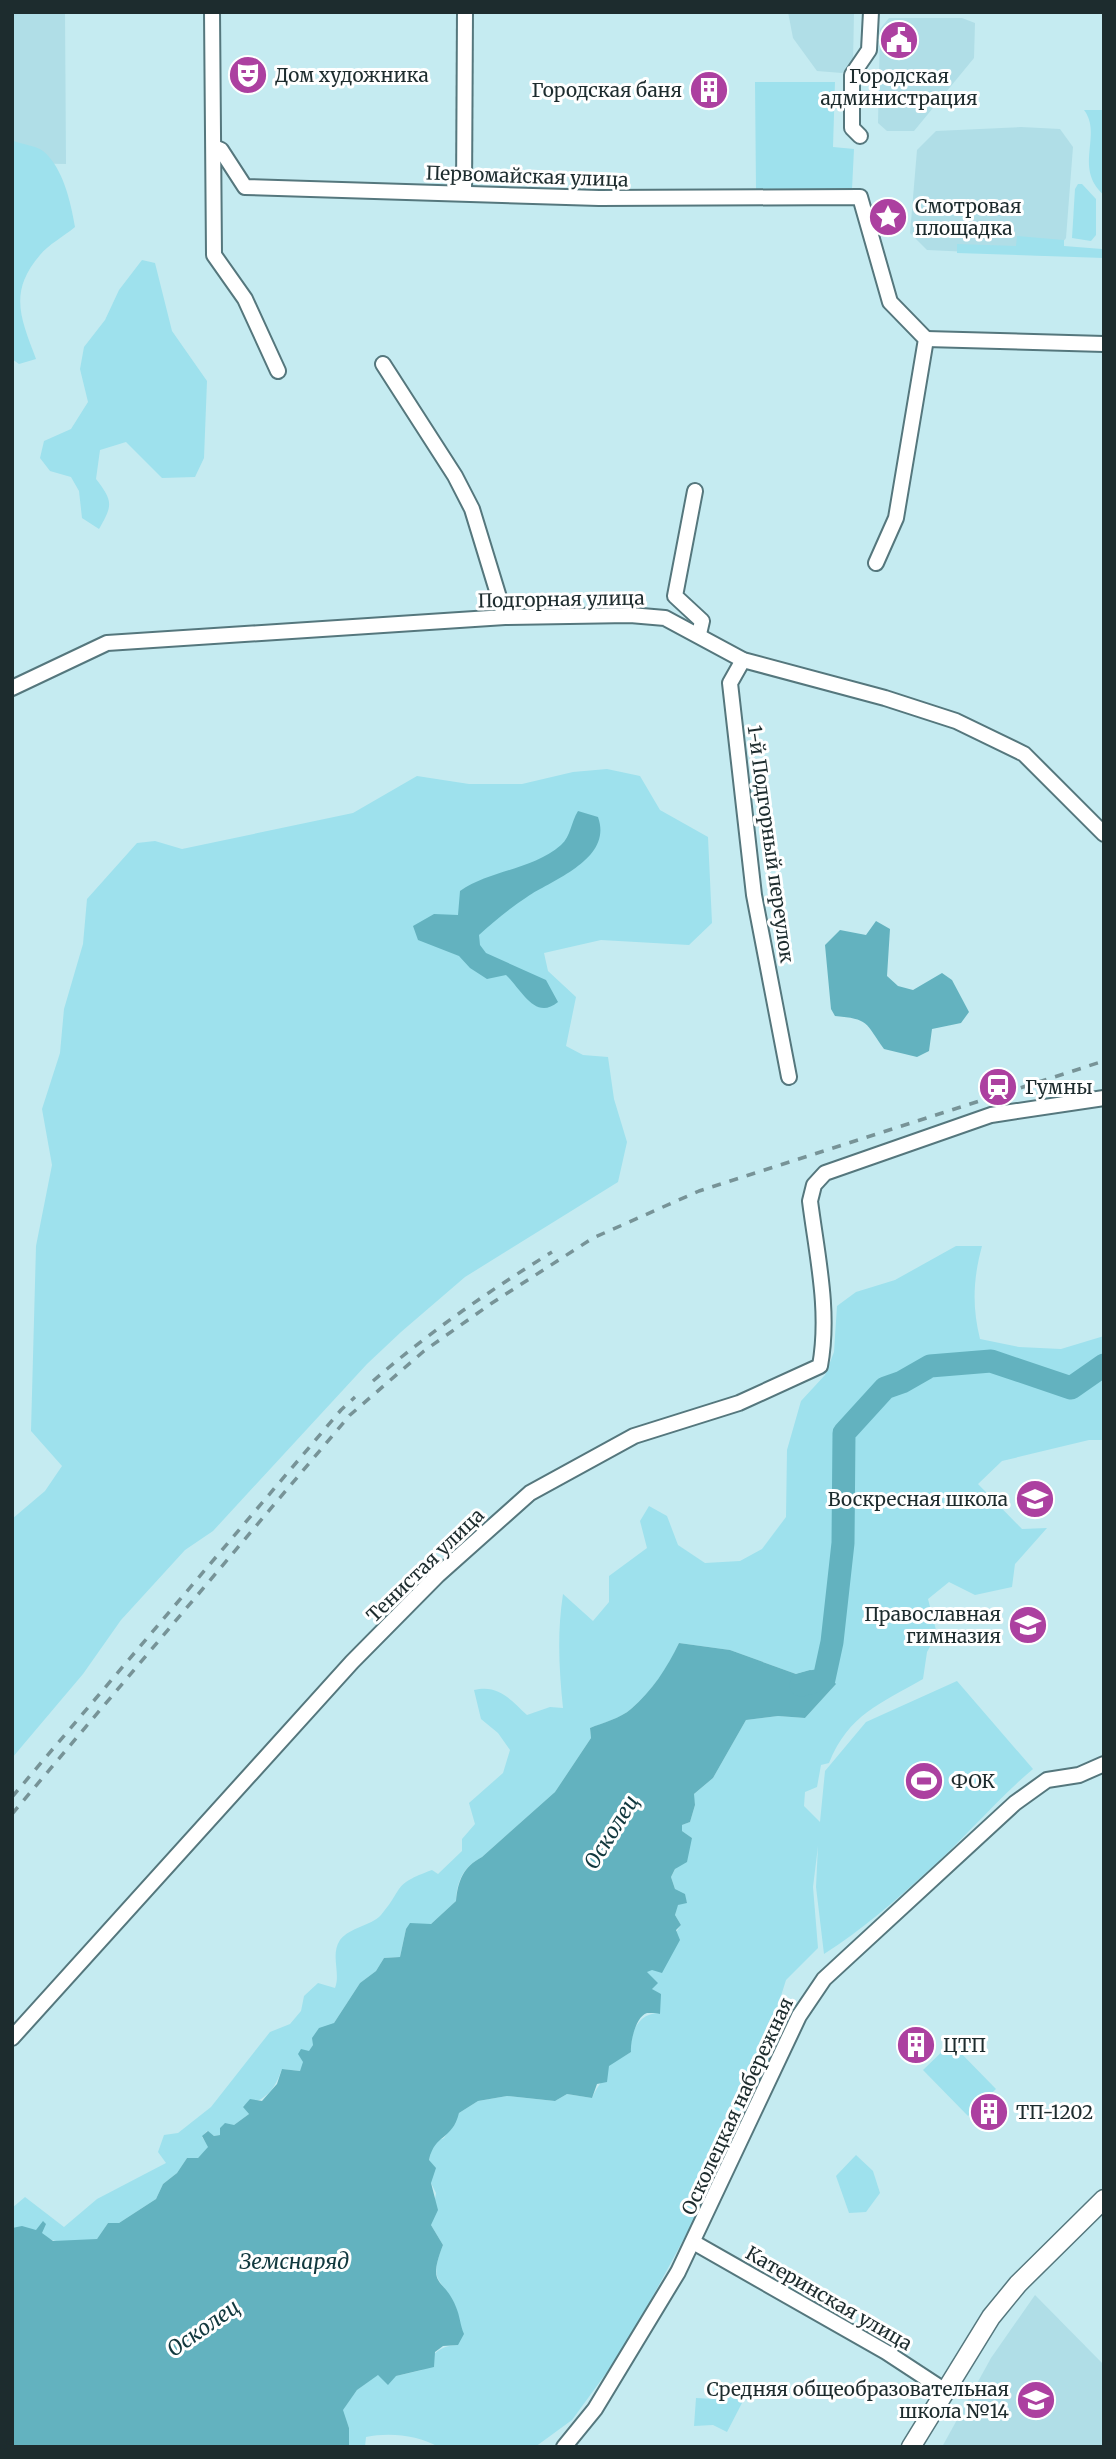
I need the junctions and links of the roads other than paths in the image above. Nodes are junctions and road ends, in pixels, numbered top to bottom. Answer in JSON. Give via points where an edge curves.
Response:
{"nodes":[{"id":1,"x":212,"y":12,"type":"edge"},
{"id":2,"x":465,"y":12,"type":"edge"},
{"id":3,"x":870,"y":12,"type":"edge"},
{"id":4,"x":860,"y":136,"type":"dead end"},
{"id":5,"x":214,"y":147,"type":"junction"},
{"id":6,"x":464,"y":193,"type":"junction"},
{"id":7,"x":926,"y":339,"type":"junction"},
{"id":8,"x":1104,"y":344,"type":"edge"},
{"id":9,"x":383,"y":364,"type":"dead end"},
{"id":10,"x":278,"y":371,"type":"dead end"},
{"id":11,"x":695,"y":491,"type":"dead end"},
{"id":12,"x":876,"y":563,"type":"dead end"},
{"id":13,"x":505,"y":617,"type":"junction"},
{"id":14,"x":699,"y":634,"type":"junction"},
{"id":15,"x":743,"y":660,"type":"junction"},
{"id":16,"x":12,"y":688,"type":"edge"},
{"id":17,"x":1104,"y":834,"type":"edge"},
{"id":18,"x":789,"y":1077,"type":"dead end"},
{"id":19,"x":1104,"y":1098,"type":"edge"},
{"id":20,"x":1104,"y":1764,"type":"edge"},
{"id":21,"x":12,"y":2038,"type":"edge"},
{"id":22,"x":1104,"y":2199,"type":"edge"},
{"id":23,"x":693,"y":2242,"type":"junction"},
{"id":24,"x":944,"y":2390,"type":"junction"},
{"id":25,"x":564,"y":2447,"type":"edge"},
{"id":26,"x":911,"y":2447,"type":"edge"}],
"edges":[{"from":1,"to":5,"type":"street"},
{"from":2,"to":6,"type":"street"},
{"from":3,"to":4,"type":"street","via":[[869,50],[852,75],[852,128]]},
{"from":5,"to":6,"type":"street","name":"Первомайская улица","via":[[221,150],[245,187]]},
{"from":5,"to":10,"type":"street","via":[[214,255],[246,299]]},
{"from":6,"to":7,"type":"street","name":"Первомайская улица","via":[[599,198],[860,197],[890,302]]},
{"from":7,"to":8,"type":"street"},
{"from":7,"to":12,"type":"street","via":[[896,518]]},
{"from":9,"to":13,"type":"street","via":[[472,509]]},
{"from":11,"to":14,"type":"street","via":[[675,596],[702,621]]},
{"from":13,"to":14,"type":"street","name":"Подгорная улица","via":[[665,618]]},
{"from":13,"to":16,"type":"street","name":"Подгорная улица","via":[[107,643]]},
{"from":14,"to":15,"type":"street","name":"Подгорная улица"},
{"from":15,"to":17,"type":"street","name":"Подгорная улица","via":[[957,721],[1024,754]]},
{"from":15,"to":18,"type":"street","name":"1-й Подгорный переулок","via":[[730,683],[731,696],[754,895]]},
{"from":19,"to":21,"type":"street","name":"Тенистая улица","via":[[991,1115],[825,1173],[814,1185],[810,1201],[825,1314],[820,1366],[739,1403],[635,1436],[530,1493],[438,1575],[352,1662]]},
{"from":20,"to":23,"type":"street","name":"Осколецкая набережная","via":[[1079,1775],[1047,1780],[1015,1803],[824,1979],[799,2015]]},
{"from":22,"to":24,"type":"main road","via":[[1018,2284]]},
{"from":23,"to":24,"type":"street","name":"Катеринская улица"},
{"from":23,"to":25,"type":"street","name":"Осколецкая набережная","via":[[595,2409]]},
{"from":24,"to":26,"type":"main road"}]}
